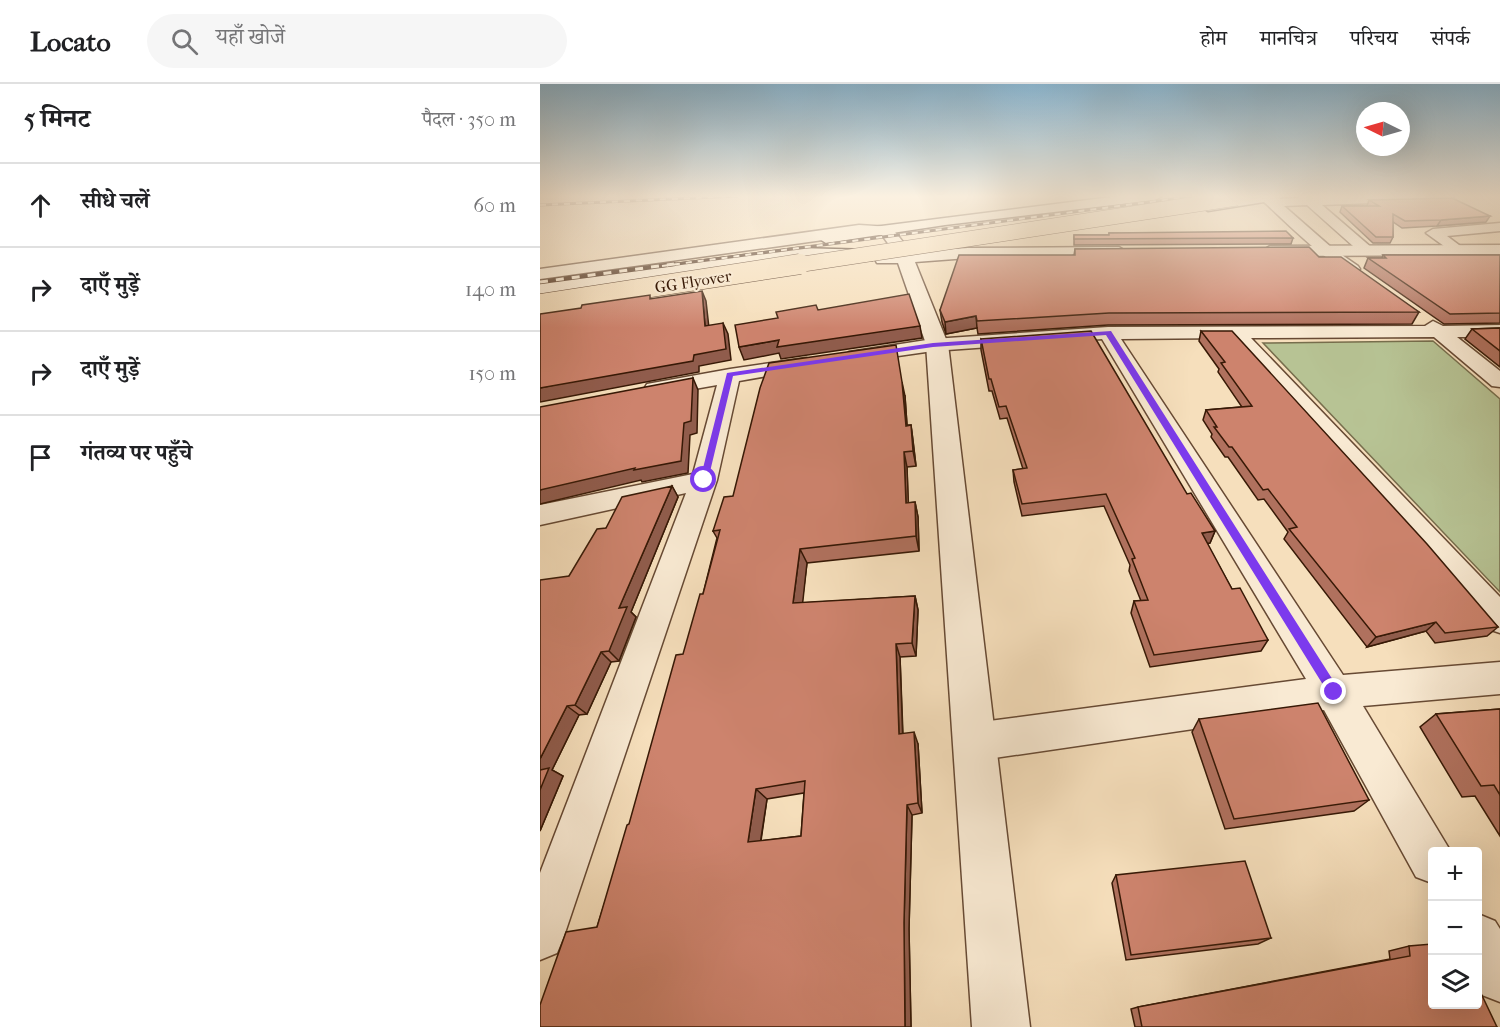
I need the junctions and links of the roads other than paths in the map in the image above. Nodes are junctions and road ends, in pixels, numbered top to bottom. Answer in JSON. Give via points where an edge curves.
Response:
{"nodes":[{"id":1,"x":786,"y":240,"type":"edge"},
{"id":2,"x":883,"y":240,"type":"edge"},
{"id":3,"x":921,"y":240,"type":"edge"},
{"id":4,"x":929,"y":240,"type":"edge"},
{"id":5,"x":944,"y":240,"type":"edge"},
{"id":6,"x":961,"y":240,"type":"edge"},
{"id":7,"x":1315,"y":240,"type":"edge"},
{"id":8,"x":1355,"y":240,"type":"edge"},
{"id":9,"x":1444,"y":240,"type":"edge"},
{"id":10,"x":898,"y":246,"type":"junction"},
{"id":11,"x":1460,"y":250,"type":"junction"},
{"id":12,"x":1500,"y":250,"type":"edge"},
{"id":13,"x":1257,"y":251,"type":"edge"},
{"id":14,"x":1327,"y":251,"type":"junction"},
{"id":15,"x":1367,"y":251,"type":"junction"},
{"id":16,"x":1139,"y":252,"type":"edge"},
{"id":17,"x":540,"y":274,"type":"edge"},
{"id":18,"x":1365,"y":278,"type":"edge"},
{"id":19,"x":540,"y":281,"type":"edge"},
{"id":20,"x":540,"y":288,"type":"edge"},
{"id":21,"x":540,"y":297,"type":"edge"},
{"id":22,"x":540,"y":304,"type":"edge"},
{"id":23,"x":540,"y":310,"type":"edge"},
{"id":24,"x":1422,"y":318,"type":"dead end"},
{"id":25,"x":1500,"y":331,"type":"edge"},
{"id":26,"x":1440,"y":332,"type":"junction"},
{"id":27,"x":1108,"y":333,"type":"junction"},
{"id":28,"x":1236,"y":333,"type":"junction"},
{"id":29,"x":937,"y":344,"type":"junction"},
{"id":30,"x":730,"y":375,"type":"junction"},
{"id":31,"x":1500,"y":381,"type":"edge"},
{"id":32,"x":640,"y":392,"type":"edge"},
{"id":33,"x":704,"y":480,"type":"junction"},
{"id":34,"x":540,"y":515,"type":"edge"},
{"id":35,"x":1500,"y":618,"type":"edge"},
{"id":36,"x":1500,"y":678,"type":"edge"},
{"id":37,"x":1334,"y":692,"type":"junction"},
{"id":38,"x":974,"y":742,"type":"junction"},
{"id":39,"x":1428,"y":854,"type":"edge"},
{"id":40,"x":540,"y":936,"type":"edge"},
{"id":41,"x":1482,"y":945,"type":"edge"},
{"id":42,"x":1500,"y":977,"type":"edge"},
{"id":43,"x":1001,"y":1027,"type":"edge"}],
"edges":[{"from":1,"to":17,"type":"street"},
{"from":2,"to":10,"type":"street"},
{"from":3,"to":21,"type":"main road","name":"GG Flyover"},
{"from":4,"to":10,"type":"street"},
{"from":5,"to":10,"type":"street"},
{"from":6,"to":22,"type":"main road","name":"GG Flyover","bridge":true},
{"from":7,"to":14,"type":"street"},
{"from":8,"to":15,"type":"street"},
{"from":9,"to":11,"type":"street"},
{"from":10,"to":16,"type":"street","via":[[968,253]]},
{"from":10,"to":19,"type":"street"},
{"from":10,"to":20,"type":"street","via":[[798,254]]},
{"from":10,"to":23,"type":"street"},
{"from":10,"to":29,"type":"street"},
{"from":11,"to":12,"type":"street"},
{"from":11,"to":15,"type":"street"},
{"from":13,"to":14,"type":"street"},
{"from":14,"to":15,"type":"street"},
{"from":14,"to":18,"type":"street"},
{"from":24,"to":26,"type":"street"},
{"from":25,"to":26,"type":"street"},
{"from":26,"to":28,"type":"street"},
{"from":26,"to":31,"type":"street"},
{"from":27,"to":28,"type":"street"},
{"from":27,"to":29,"type":"street"},
{"from":27,"to":37,"type":"street"},
{"from":28,"to":35,"type":"street"},
{"from":29,"to":30,"type":"street"},
{"from":29,"to":38,"type":"street"},
{"from":30,"to":32,"type":"street"},
{"from":30,"to":33,"type":"street"},
{"from":33,"to":34,"type":"street"},
{"from":33,"to":40,"type":"street"},
{"from":36,"to":37,"type":"street"},
{"from":37,"to":38,"type":"street"},
{"from":37,"to":39,"type":"street"},
{"from":38,"to":43,"type":"street"},
{"from":41,"to":42,"type":"street"}]}
